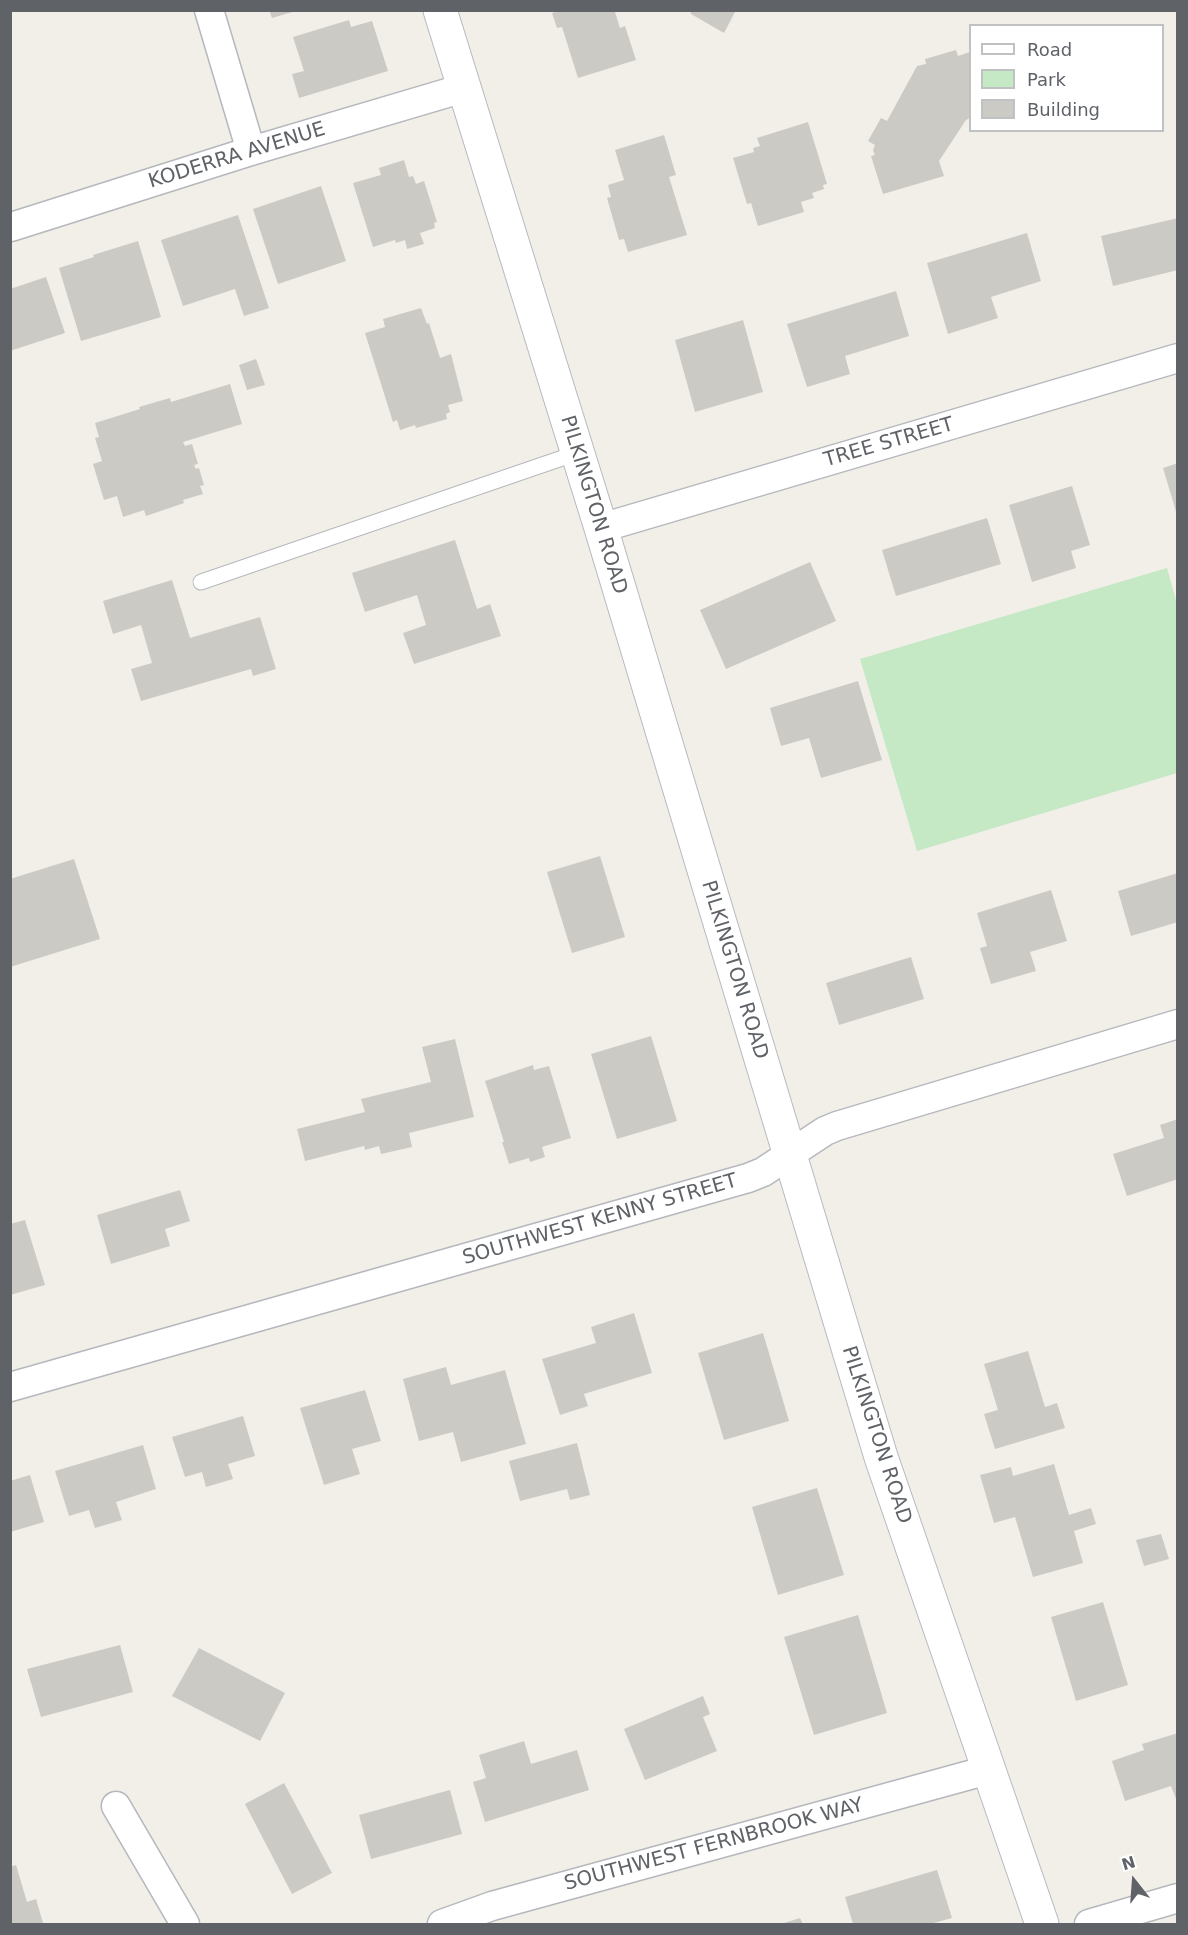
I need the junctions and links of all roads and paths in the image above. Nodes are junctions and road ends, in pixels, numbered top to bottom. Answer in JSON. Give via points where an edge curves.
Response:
{"nodes":[{"id":1,"x":209,"y":10,"type":"edge"},
{"id":2,"x":440,"y":10,"type":"edge"},
{"id":3,"x":464,"y":88,"type":"junction"},
{"id":4,"x":251,"y":151,"type":"junction"},
{"id":5,"x":11,"y":227,"type":"edge"},
{"id":6,"x":1178,"y":358,"type":"edge"},
{"id":7,"x":577,"y":453,"type":"junction"},
{"id":8,"x":601,"y":528,"type":"junction"},
{"id":9,"x":201,"y":582,"type":"dead end"},
{"id":10,"x":1178,"y":1024,"type":"edge"},
{"id":11,"x":790,"y":1155,"type":"junction"},
{"id":12,"x":10,"y":1387,"type":"edge"},
{"id":13,"x":988,"y":1770,"type":"junction"},
{"id":14,"x":116,"y":1806,"type":"dead end"},
{"id":15,"x":1178,"y":1898,"type":"edge"},
{"id":16,"x":185,"y":1924,"type":"edge"},
{"id":17,"x":442,"y":1924,"type":"edge"},
{"id":18,"x":1042,"y":1924,"type":"edge"},
{"id":19,"x":1089,"y":1924,"type":"edge"}],
"edges":[{"from":1,"to":4,"type":"street"},
{"from":2,"to":3,"type":"street","name":"PILKINGTON ROAD"},
{"from":3,"to":4,"type":"street","name":"KODERRA AVENUE"},
{"from":3,"to":7,"type":"street","name":"PILKINGTON ROAD"},
{"from":4,"to":5,"type":"street","name":"KODERRA AVENUE"},
{"from":6,"to":8,"type":"street","name":"TREE STREET"},
{"from":7,"to":8,"type":"street","name":"PILKINGTON ROAD"},
{"from":7,"to":9,"type":"lane"},
{"from":8,"to":11,"type":"street","name":"PILKINGTON ROAD"},
{"from":10,"to":11,"type":"street","name":"SOUTHWEST KENNY STREET","via":[[837,1126]]},
{"from":11,"to":12,"type":"street","name":"SOUTHWEST KENNY STREET","via":[[748,1178]]},
{"from":11,"to":13,"type":"street","name":"PILKINGTON ROAD","via":[[881,1457]]},
{"from":13,"to":17,"type":"street","name":"SOUTHWEST FERNBROOK WAY","via":[[492,1906]]},
{"from":13,"to":18,"type":"street","name":"PILKINGTON ROAD"},
{"from":14,"to":16,"type":"street"},
{"from":15,"to":19,"type":"street"}]}
